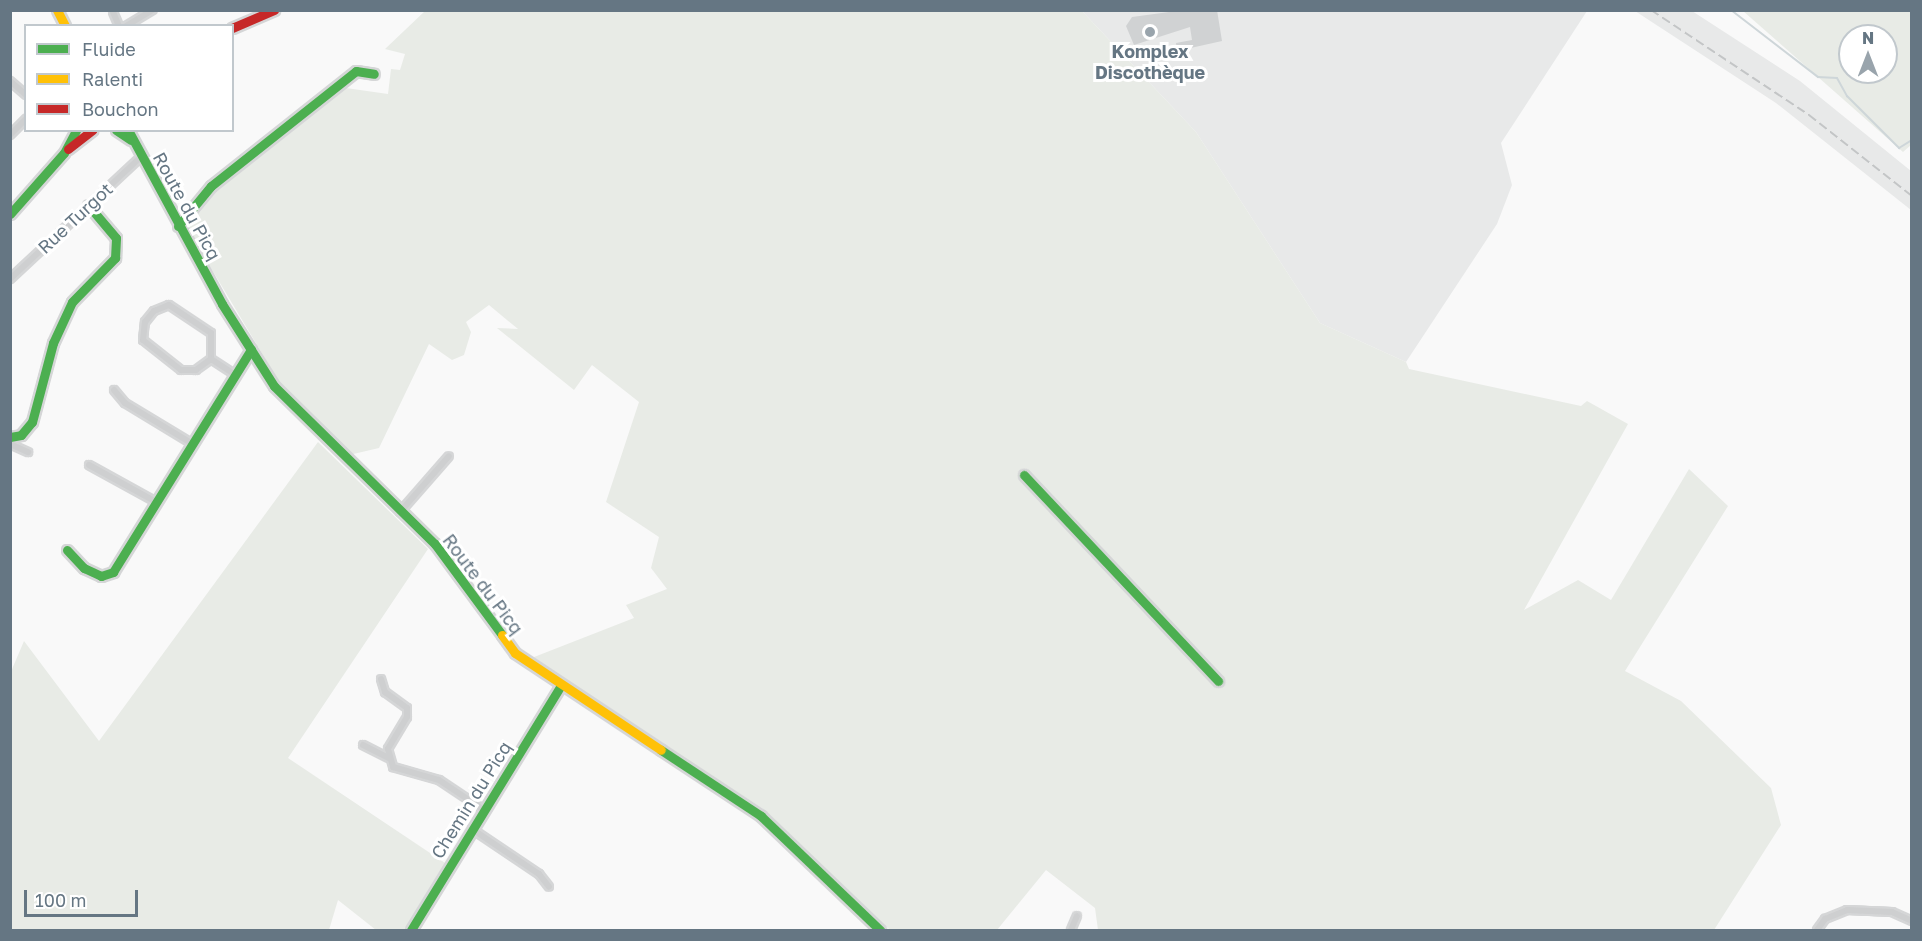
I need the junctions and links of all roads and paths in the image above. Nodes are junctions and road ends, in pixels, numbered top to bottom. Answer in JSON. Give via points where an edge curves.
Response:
{"nodes":[{"id":1,"x":52,"y":10,"type":"edge"},
{"id":2,"x":57,"y":10,"type":"edge"},
{"id":3,"x":153,"y":10,"type":"edge"},
{"id":4,"x":274,"y":10,"type":"edge"},
{"id":5,"x":59,"y":24,"type":"edge"},
{"id":6,"x":64,"y":24,"type":"edge"},
{"id":7,"x":129,"y":24,"type":"edge"},
{"id":8,"x":234,"y":27,"type":"edge"},
{"id":9,"x":374,"y":74,"type":"dead end"},
{"id":10,"x":10,"y":81,"type":"edge"},
{"id":11,"x":24,"y":93,"type":"edge"},
{"id":12,"x":24,"y":121,"type":"edge"},
{"id":13,"x":75,"y":132,"type":"edge"},
{"id":14,"x":90,"y":132,"type":"edge"},
{"id":15,"x":10,"y":135,"type":"edge"},
{"id":16,"x":129,"y":135,"type":"edge"},
{"id":17,"x":64,"y":153,"type":"junction"},
{"id":18,"x":141,"y":157,"type":"junction"},
{"id":19,"x":88,"y":205,"type":"junction"},
{"id":20,"x":10,"y":214,"type":"edge"},
{"id":21,"x":178,"y":226,"type":"junction"},
{"id":22,"x":10,"y":279,"type":"edge"},
{"id":23,"x":251,"y":349,"type":"junction"},
{"id":24,"x":211,"y":359,"type":"junction"},
{"id":25,"x":234,"y":374,"type":"junction"},
{"id":26,"x":114,"y":390,"type":"dead end"},
{"id":27,"x":10,"y":437,"type":"edge"},
{"id":28,"x":191,"y":443,"type":"junction"},
{"id":29,"x":10,"y":444,"type":"edge"},
{"id":30,"x":28,"y":452,"type":"dead end"},
{"id":31,"x":449,"y":456,"type":"dead end"},
{"id":32,"x":89,"y":465,"type":"dead end"},
{"id":33,"x":1024,"y":475,"type":"dead end"},
{"id":34,"x":156,"y":502,"type":"junction"},
{"id":35,"x":400,"y":512,"type":"junction"},
{"id":36,"x":67,"y":550,"type":"dead end"},
{"id":37,"x":381,"y":680,"type":"dead end"},
{"id":38,"x":1218,"y":681,"type":"dead end"},
{"id":39,"x":560,"y":687,"type":"junction"},
{"id":40,"x":363,"y":745,"type":"dead end"},
{"id":41,"x":389,"y":758,"type":"junction"},
{"id":42,"x":484,"y":810,"type":"junction"},
{"id":43,"x":472,"y":829,"type":"junction"},
{"id":44,"x":549,"y":887,"type":"dead end"},
{"id":45,"x":1077,"y":916,"type":"dead end"},
{"id":46,"x":1911,"y":921,"type":"edge"},
{"id":47,"x":411,"y":930,"type":"edge"},
{"id":48,"x":880,"y":930,"type":"edge"},
{"id":49,"x":1071,"y":930,"type":"edge"},
{"id":50,"x":1817,"y":930,"type":"edge"}],
"edges":[{"from":1,"to":5,"type":"street"},
{"from":2,"to":6,"type":"street"},
{"from":3,"to":7,"type":"street"},
{"from":4,"to":8,"type":"street"},
{"from":9,"to":21,"type":"street","via":[[356,71],[211,186]]},
{"from":10,"to":11,"type":"street"},
{"from":12,"to":15,"type":"street"},
{"from":13,"to":17,"type":"street"},
{"from":14,"to":17,"type":"street"},
{"from":16,"to":18,"type":"street","name":"Route du Picq"},
{"from":17,"to":20,"type":"street"},
{"from":18,"to":19,"type":"street","name":"Rue Turgot"},
{"from":18,"to":21,"type":"street","name":"Route du Picq"},
{"from":19,"to":22,"type":"street","name":"Rue Turgot"},
{"from":19,"to":27,"type":"street","via":[[116,238],[115,258],[72,302],[53,344],[32,422],[21,435]]},
{"from":21,"to":23,"type":"street","name":"Route du Picq"},
{"from":23,"to":25,"type":"street"},
{"from":23,"to":35,"type":"street","name":"Route du Picq","via":[[274,386]]},
{"from":24,"to":24,"type":"street","via":[[211,333],[177,309],[160,307],[145,321],[142,331],[147,347],[181,370],[196,370]]},
{"from":24,"to":25,"type":"street"},
{"from":25,"to":28,"type":"street"},
{"from":26,"to":28,"type":"street","via":[[125,403]]},
{"from":28,"to":34,"type":"street"},
{"from":29,"to":30,"type":"street"},
{"from":31,"to":35,"type":"street"},
{"from":32,"to":34,"type":"street"},
{"from":33,"to":38,"type":"street"},
{"from":34,"to":36,"type":"street","via":[[112,572],[101,576],[84,568]]},
{"from":35,"to":39,"type":"street","name":"Route du Picq","via":[[435,544],[508,646]]},
{"from":37,"to":41,"type":"street","via":[[385,692],[407,708],[407,717],[388,749]]},
{"from":39,"to":42,"type":"street","name":"Chemin du Picq"},
{"from":39,"to":48,"type":"street","name":"Route du Picq","via":[[761,816]]},
{"from":40,"to":41,"type":"street"},
{"from":41,"to":42,"type":"street","via":[[393,766],[439,780]]},
{"from":42,"to":43,"type":"street","name":"Chemin du Picq"},
{"from":43,"to":44,"type":"street","via":[[539,874]]},
{"from":43,"to":47,"type":"street","name":"Chemin du Picq"},
{"from":45,"to":49,"type":"street"},
{"from":46,"to":50,"type":"street","via":[[1892,912],[1847,910],[1824,920]]}]}
